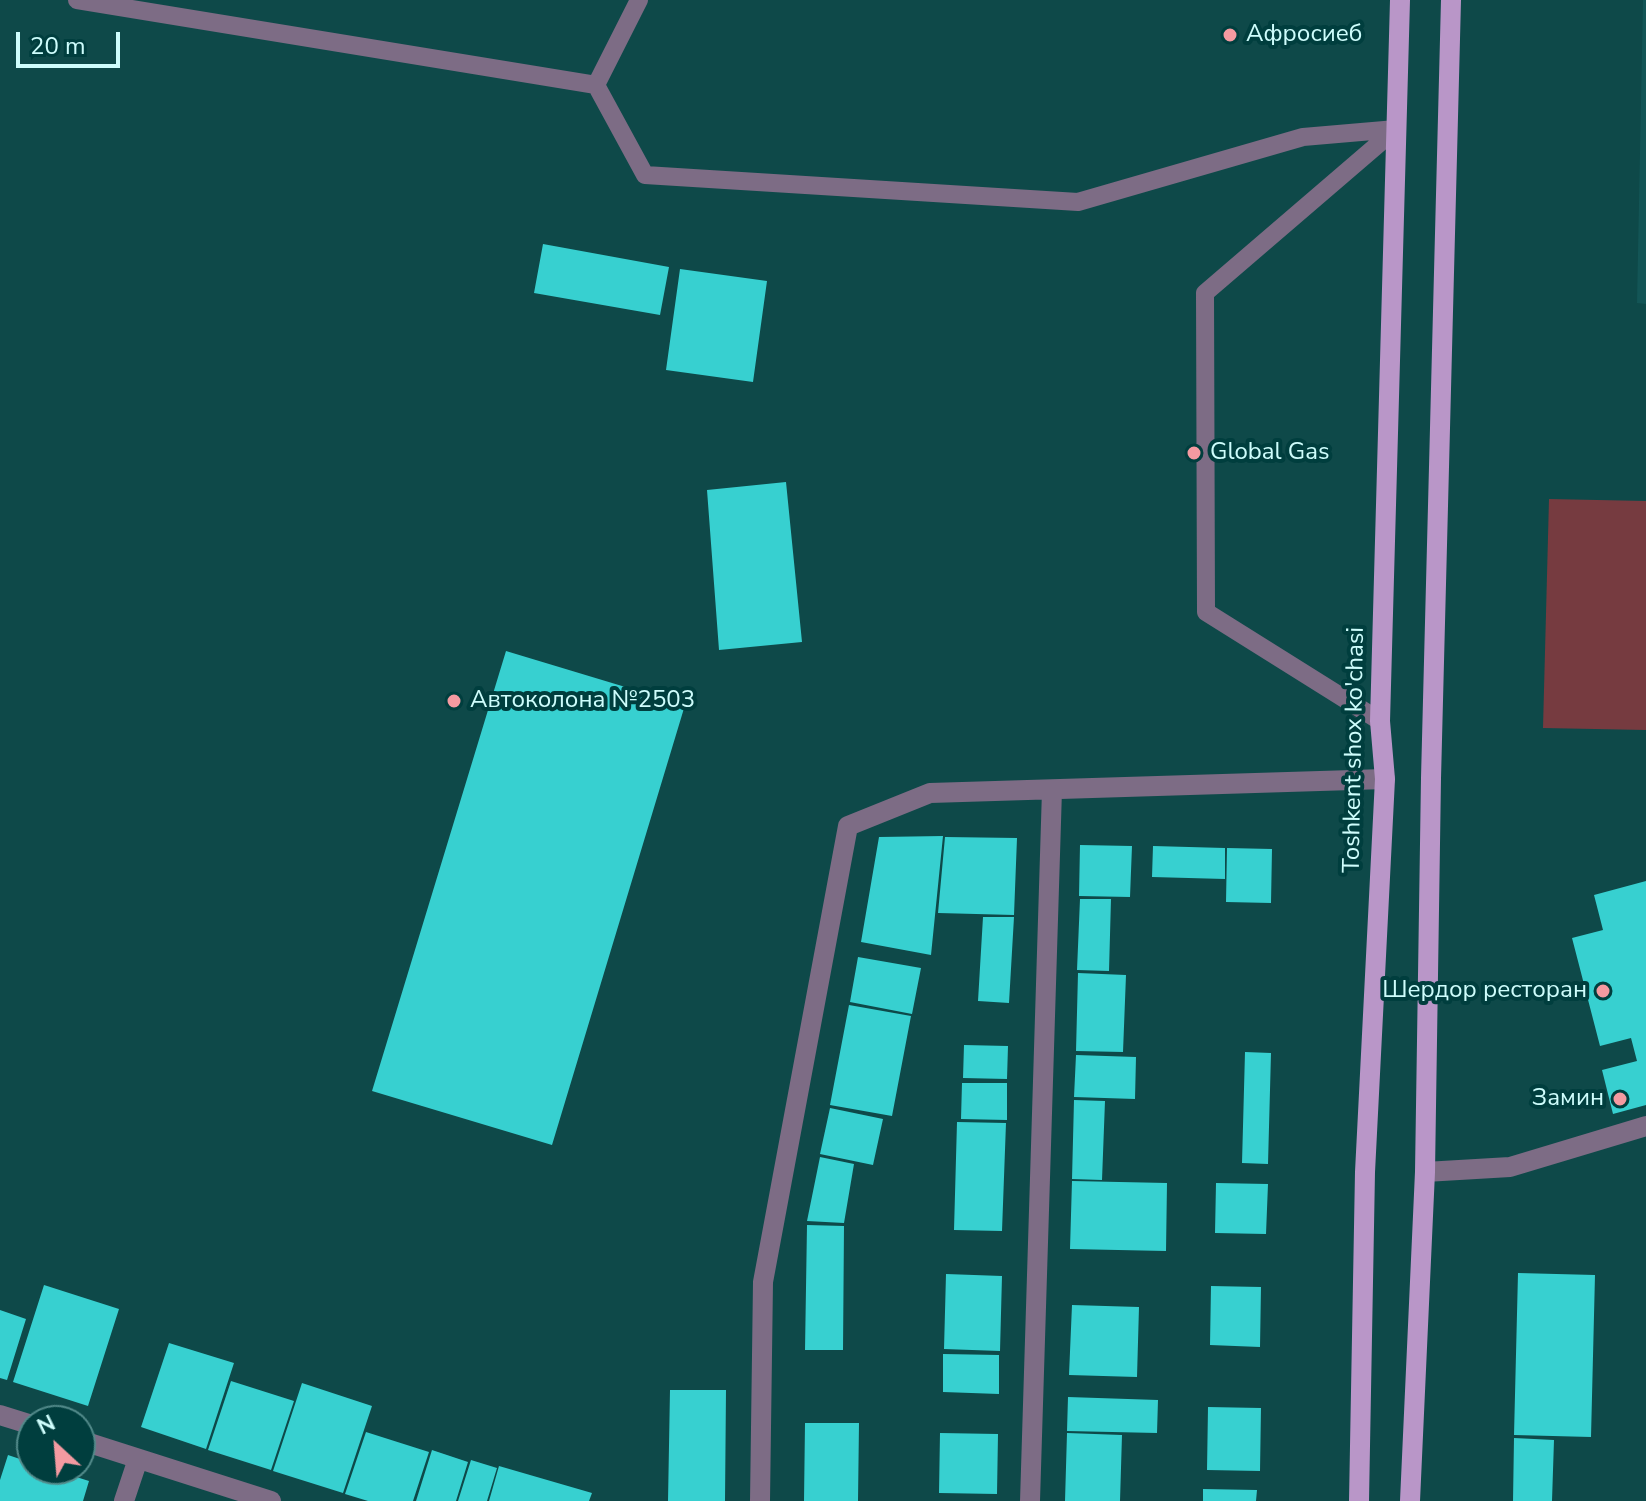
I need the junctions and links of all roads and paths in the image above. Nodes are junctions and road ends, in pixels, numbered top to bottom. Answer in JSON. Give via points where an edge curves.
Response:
{"nodes":[{"id":1,"x":77,"y":0,"type":"edge"},
{"id":2,"x":639,"y":0,"type":"edge"},
{"id":3,"x":1400,"y":0,"type":"edge"},
{"id":4,"x":1451,"y":0,"type":"edge"},
{"id":5,"x":596,"y":85,"type":"junction"},
{"id":6,"x":1396,"y":129,"type":"junction"},
{"id":7,"x":1380,"y":721,"type":"junction"},
{"id":8,"x":1385,"y":779,"type":"junction"},
{"id":9,"x":1052,"y":790,"type":"junction"},
{"id":10,"x":1646,"y":1126,"type":"edge"},
{"id":11,"x":1425,"y":1172,"type":"junction"},
{"id":12,"x":96,"y":1445,"type":"edge"},
{"id":13,"x":138,"y":1459,"type":"junction"},
{"id":14,"x":124,"y":1501,"type":"edge"},
{"id":15,"x":271,"y":1501,"type":"edge"},
{"id":16,"x":760,"y":1501,"type":"edge"},
{"id":17,"x":1030,"y":1501,"type":"edge"},
{"id":18,"x":1359,"y":1501,"type":"edge"},
{"id":19,"x":1410,"y":1501,"type":"edge"}],
"edges":[{"from":1,"to":5,"type":"lane"},
{"from":2,"to":5,"type":"lane"},
{"from":3,"to":6,"type":"main road","name":"Toshkent shox ko'chasi"},
{"from":4,"to":11,"type":"main road"},
{"from":5,"to":6,"type":"lane","via":[[645,175],[1078,202],[1303,137]]},
{"from":6,"to":7,"type":"main road","name":"Toshkent shox ko'chasi"},
{"from":6,"to":7,"type":"lane","via":[[1205,293],[1206,612]]},
{"from":7,"to":8,"type":"main road","name":"Toshkent shox ko'chasi"},
{"from":8,"to":9,"type":"street"},
{"from":8,"to":18,"type":"main road","name":"Toshkent shox ko'chasi","via":[[1365,1172]]},
{"from":9,"to":16,"type":"street","via":[[930,793],[848,826],[763,1282]]},
{"from":9,"to":17,"type":"street"},
{"from":10,"to":11,"type":"street","via":[[1510,1167]]},
{"from":11,"to":19,"type":"main road"},
{"from":12,"to":13,"type":"street"},
{"from":13,"to":14,"type":"street"},
{"from":13,"to":15,"type":"street"}]}
